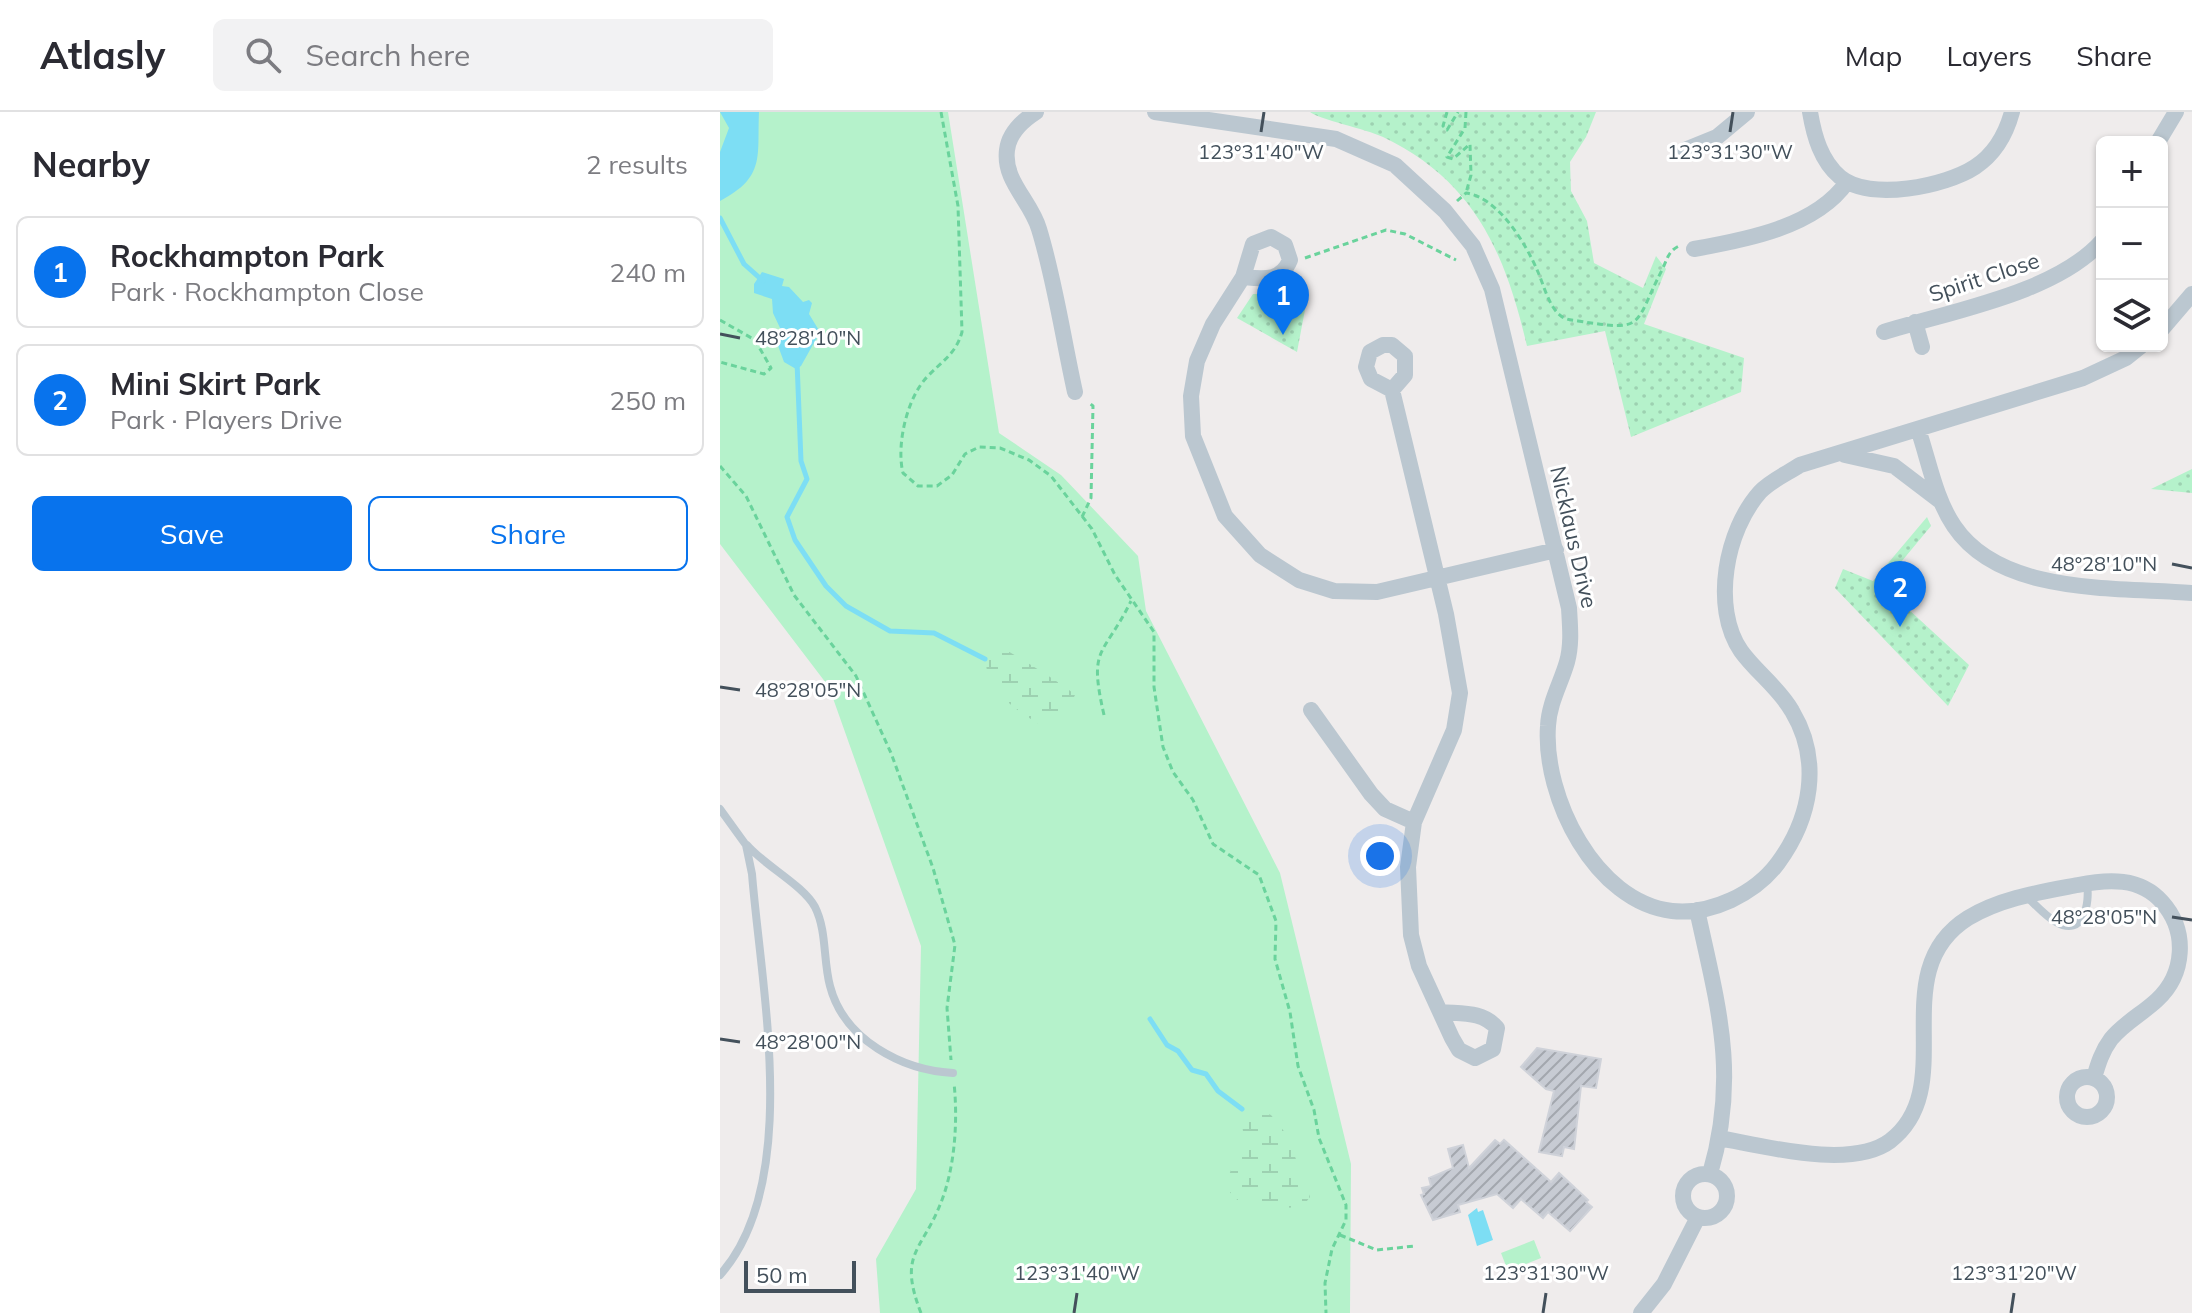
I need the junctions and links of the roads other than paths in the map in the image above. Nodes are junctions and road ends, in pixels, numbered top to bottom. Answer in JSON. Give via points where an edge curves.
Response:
{"nodes":[{"id":1,"x":1036,"y":112,"type":"edge"},
{"id":2,"x":1155,"y":112,"type":"edge"},
{"id":3,"x":1747,"y":112,"type":"edge"},
{"id":4,"x":1810,"y":112,"type":"edge"},
{"id":5,"x":2012,"y":112,"type":"edge"},
{"id":6,"x":2176,"y":112,"type":"edge"},
{"id":7,"x":1204,"y":116,"type":"edge"},
{"id":8,"x":2162,"y":136,"type":"edge"},
{"id":9,"x":1685,"y":150,"type":"dead end"},
{"id":10,"x":1847,"y":182,"type":"junction"},
{"id":11,"x":1692,"y":246,"type":"road end"},
{"id":12,"x":2096,"y":247,"type":"edge"},
{"id":13,"x":1243,"y":277,"type":"dead end"},
{"id":14,"x":2192,"y":294,"type":"edge"},
{"id":15,"x":1915,"y":322,"type":"junction"},
{"id":16,"x":2168,"y":322,"type":"edge"},
{"id":17,"x":1884,"y":332,"type":"dead end"},
{"id":18,"x":1922,"y":347,"type":"dead end"},
{"id":19,"x":2134,"y":352,"type":"edge"},
{"id":20,"x":1392,"y":390,"type":"dead end"},
{"id":21,"x":1075,"y":392,"type":"road end"},
{"id":22,"x":1918,"y":429,"type":"junction"},
{"id":23,"x":1837,"y":454,"type":"junction"},
{"id":24,"x":1941,"y":502,"type":"junction"},
{"id":25,"x":1556,"y":550,"type":"junction"},
{"id":26,"x":1438,"y":579,"type":"junction"},
{"id":27,"x":2192,"y":593,"type":"edge"},
{"id":28,"x":1311,"y":710,"type":"dead end"},
{"id":29,"x":720,"y":809,"type":"edge"},
{"id":30,"x":1414,"y":822,"type":"junction"},
{"id":31,"x":746,"y":845,"type":"junction"},
{"id":32,"x":2086,"y":883,"type":"junction"},
{"id":33,"x":2025,"y":895,"type":"junction"},
{"id":34,"x":1697,"y":910,"type":"junction"},
{"id":35,"x":1441,"y":1012,"type":"dead end"},
{"id":36,"x":953,"y":1073,"type":"road end"},
{"id":37,"x":2094,"y":1078,"type":"dead end"},
{"id":38,"x":1719,"y":1138,"type":"junction"},
{"id":39,"x":1710,"y":1174,"type":"junction"},
{"id":40,"x":1698,"y":1217,"type":"junction"},
{"id":41,"x":720,"y":1275,"type":"edge"},
{"id":42,"x":1641,"y":1313,"type":"edge"}],
"edges":[{"from":1,"to":21,"type":"street","via":[[1021,121],[1012,136],[1007,168],[1039,227]]},
{"from":2,"to":7,"type":"street","name":"Nicklaus Drive"},
{"from":3,"to":9,"type":"street","via":[[1717,137]]},
{"from":4,"to":10,"type":"street","via":[[1822,153]]},
{"from":5,"to":10,"type":"street","via":[[1995,148],[1963,173],[1901,190]]},
{"from":6,"to":8,"type":"street"},
{"from":7,"to":25,"type":"street","name":"Nicklaus Drive","via":[[1336,139],[1395,165],[1445,211],[1473,246],[1492,289]]},
{"from":10,"to":11,"type":"street","via":[[1837,196],[1778,230]]},
{"from":12,"to":15,"type":"street","name":"Spirit Close","via":[[2050,281]]},
{"from":13,"to":26,"type":"street","via":[[1213,324],[1197,361],[1191,396],[1193,436],[1225,516],[1260,555],[1299,580],[1377,592]]},
{"from":14,"to":16,"type":"street"},
{"from":15,"to":17,"type":"street","name":"Spirit Close"},
{"from":15,"to":18,"type":"street","name":"Spirit Close"},
{"from":19,"to":22,"type":"street","name":"Nicklaus Drive","via":[[2083,378]]},
{"from":20,"to":26,"type":"street"},
{"from":22,"to":23,"type":"street","name":"Nicklaus Drive"},
{"from":22,"to":24,"type":"street"},
{"from":23,"to":24,"type":"street","name":"Nicklaus Drive","via":[[1894,466]]},
{"from":23,"to":34,"type":"street","name":"Nicklaus Drive","via":[[1800,465],[1761,491],[1737,526],[1727,567],[1727,614],[1740,649],[1792,709],[1807,742],[1807,809],[1792,844],[1770,874],[1745,893]]},
{"from":24,"to":27,"type":"street","via":[[1973,546],[2019,574],[2043,581]]},
{"from":25,"to":26,"type":"street"},
{"from":25,"to":34,"type":"street","name":"Nicklaus Drive","via":[[1571,633],[1548,726],[1561,800],[1584,851],[1623,894],[1673,911]]},
{"from":26,"to":30,"type":"street","via":[[1459,672],[1459,703],[1454,730]]},
{"from":28,"to":30,"type":"street","via":[[1371,794],[1385,809]]},
{"from":29,"to":31,"type":"lane"},
{"from":30,"to":35,"type":"street","via":[[1408,867],[1411,935]]},
{"from":31,"to":36,"type":"lane","via":[[813,904],[822,925],[830,989],[855,1028],[903,1065]]},
{"from":31,"to":41,"type":"lane","via":[[766,1001],[767,1135],[763,1185],[751,1228]]},
{"from":32,"to":33,"type":"street"},
{"from":32,"to":33,"type":"lane","via":[[2087,911],[2072,925],[2057,923]]},
{"from":32,"to":37,"type":"street","via":[[2114,880],[2147,890],[2169,911],[2180,945],[2168,987],[2113,1036]]},
{"from":33,"to":38,"type":"street","via":[[1969,918],[1938,949],[1924,995],[1919,1100],[1896,1135],[1869,1152],[1838,1156]]},
{"from":34,"to":38,"type":"street","via":[[1725,1043]]},
{"from":38,"to":39,"type":"street"},
{"from":39,"to":40,"type":"street","via":[[1699,1174],[1684,1190],[1683,1201]]},
{"from":39,"to":40,"type":"street","via":[[1721,1179],[1727,1202],[1710,1218]]},
{"from":40,"to":42,"type":"street","via":[[1664,1284]]}]}
